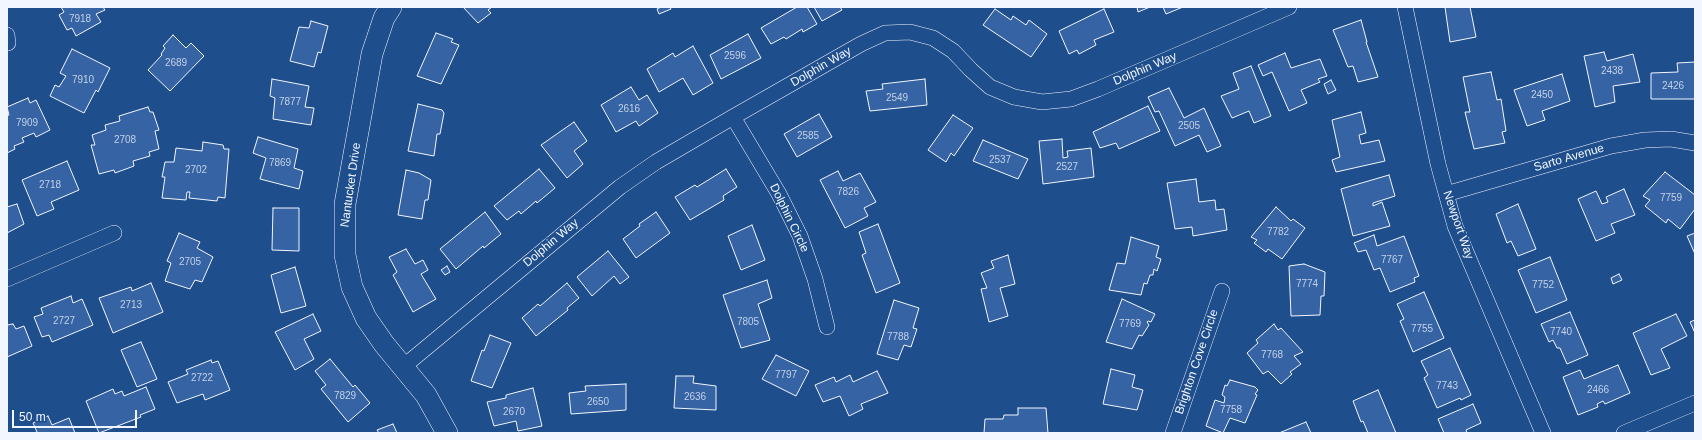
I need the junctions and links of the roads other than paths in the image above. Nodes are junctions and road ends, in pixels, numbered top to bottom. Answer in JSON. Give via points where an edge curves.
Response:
{"nodes":[{"id":1,"x":391,"y":7,"type":"edge"},
{"id":2,"x":1289,"y":7,"type":"edge"},
{"id":3,"x":1406,"y":7,"type":"edge"},
{"id":4,"x":733,"y":117,"type":"junction"},
{"id":5,"x":1695,"y":143,"type":"edge"},
{"id":6,"x":1446,"y":194,"type":"junction"},
{"id":7,"x":114,"y":233,"type":"dead end"},
{"id":8,"x":7,"y":279,"type":"edge"},
{"id":9,"x":1222,"y":291,"type":"dead end"},
{"id":10,"x":827,"y":327,"type":"dead end"},
{"id":11,"x":403,"y":367,"type":"junction"},
{"id":12,"x":1695,"y":403,"type":"edge"},
{"id":13,"x":448,"y":433,"type":"edge"},
{"id":14,"x":1173,"y":433,"type":"edge"},
{"id":15,"x":1543,"y":433,"type":"edge"},
{"id":16,"x":1624,"y":433,"type":"edge"}],
"edges":[{"from":1,"to":11,"type":"street","name":"Nantucket Drive","via":[[384,18],[372,54],[345,204],[344,236],[352,287],[366,318]]},
{"from":2,"to":4,"type":"street","name":"Dolphin Way","via":[[1098,89],[1071,99],[1042,102],[1014,97],[990,86],[953,52],[933,38],[910,32],[885,33]]},
{"from":3,"to":6,"type":"street","name":"Newport Way"},
{"from":4,"to":10,"type":"street","name":"Dolphin Circle","via":[[779,194],[800,236],[815,279]]},
{"from":4,"to":11,"type":"street","name":"Dolphin Way","via":[[656,162],[620,187]]},
{"from":5,"to":6,"type":"street","name":"Sarto Avenue","via":[[1671,139],[1610,146]]},
{"from":6,"to":15,"type":"street","name":"Newport Way","via":[[1468,259]]},
{"from":7,"to":8,"type":"street"},
{"from":9,"to":14,"type":"street","name":"Brighton Cove Circle"},
{"from":11,"to":13,"type":"street","name":"Nantucket Drive","via":[[426,394]]},
{"from":12,"to":16,"type":"street"}]}
